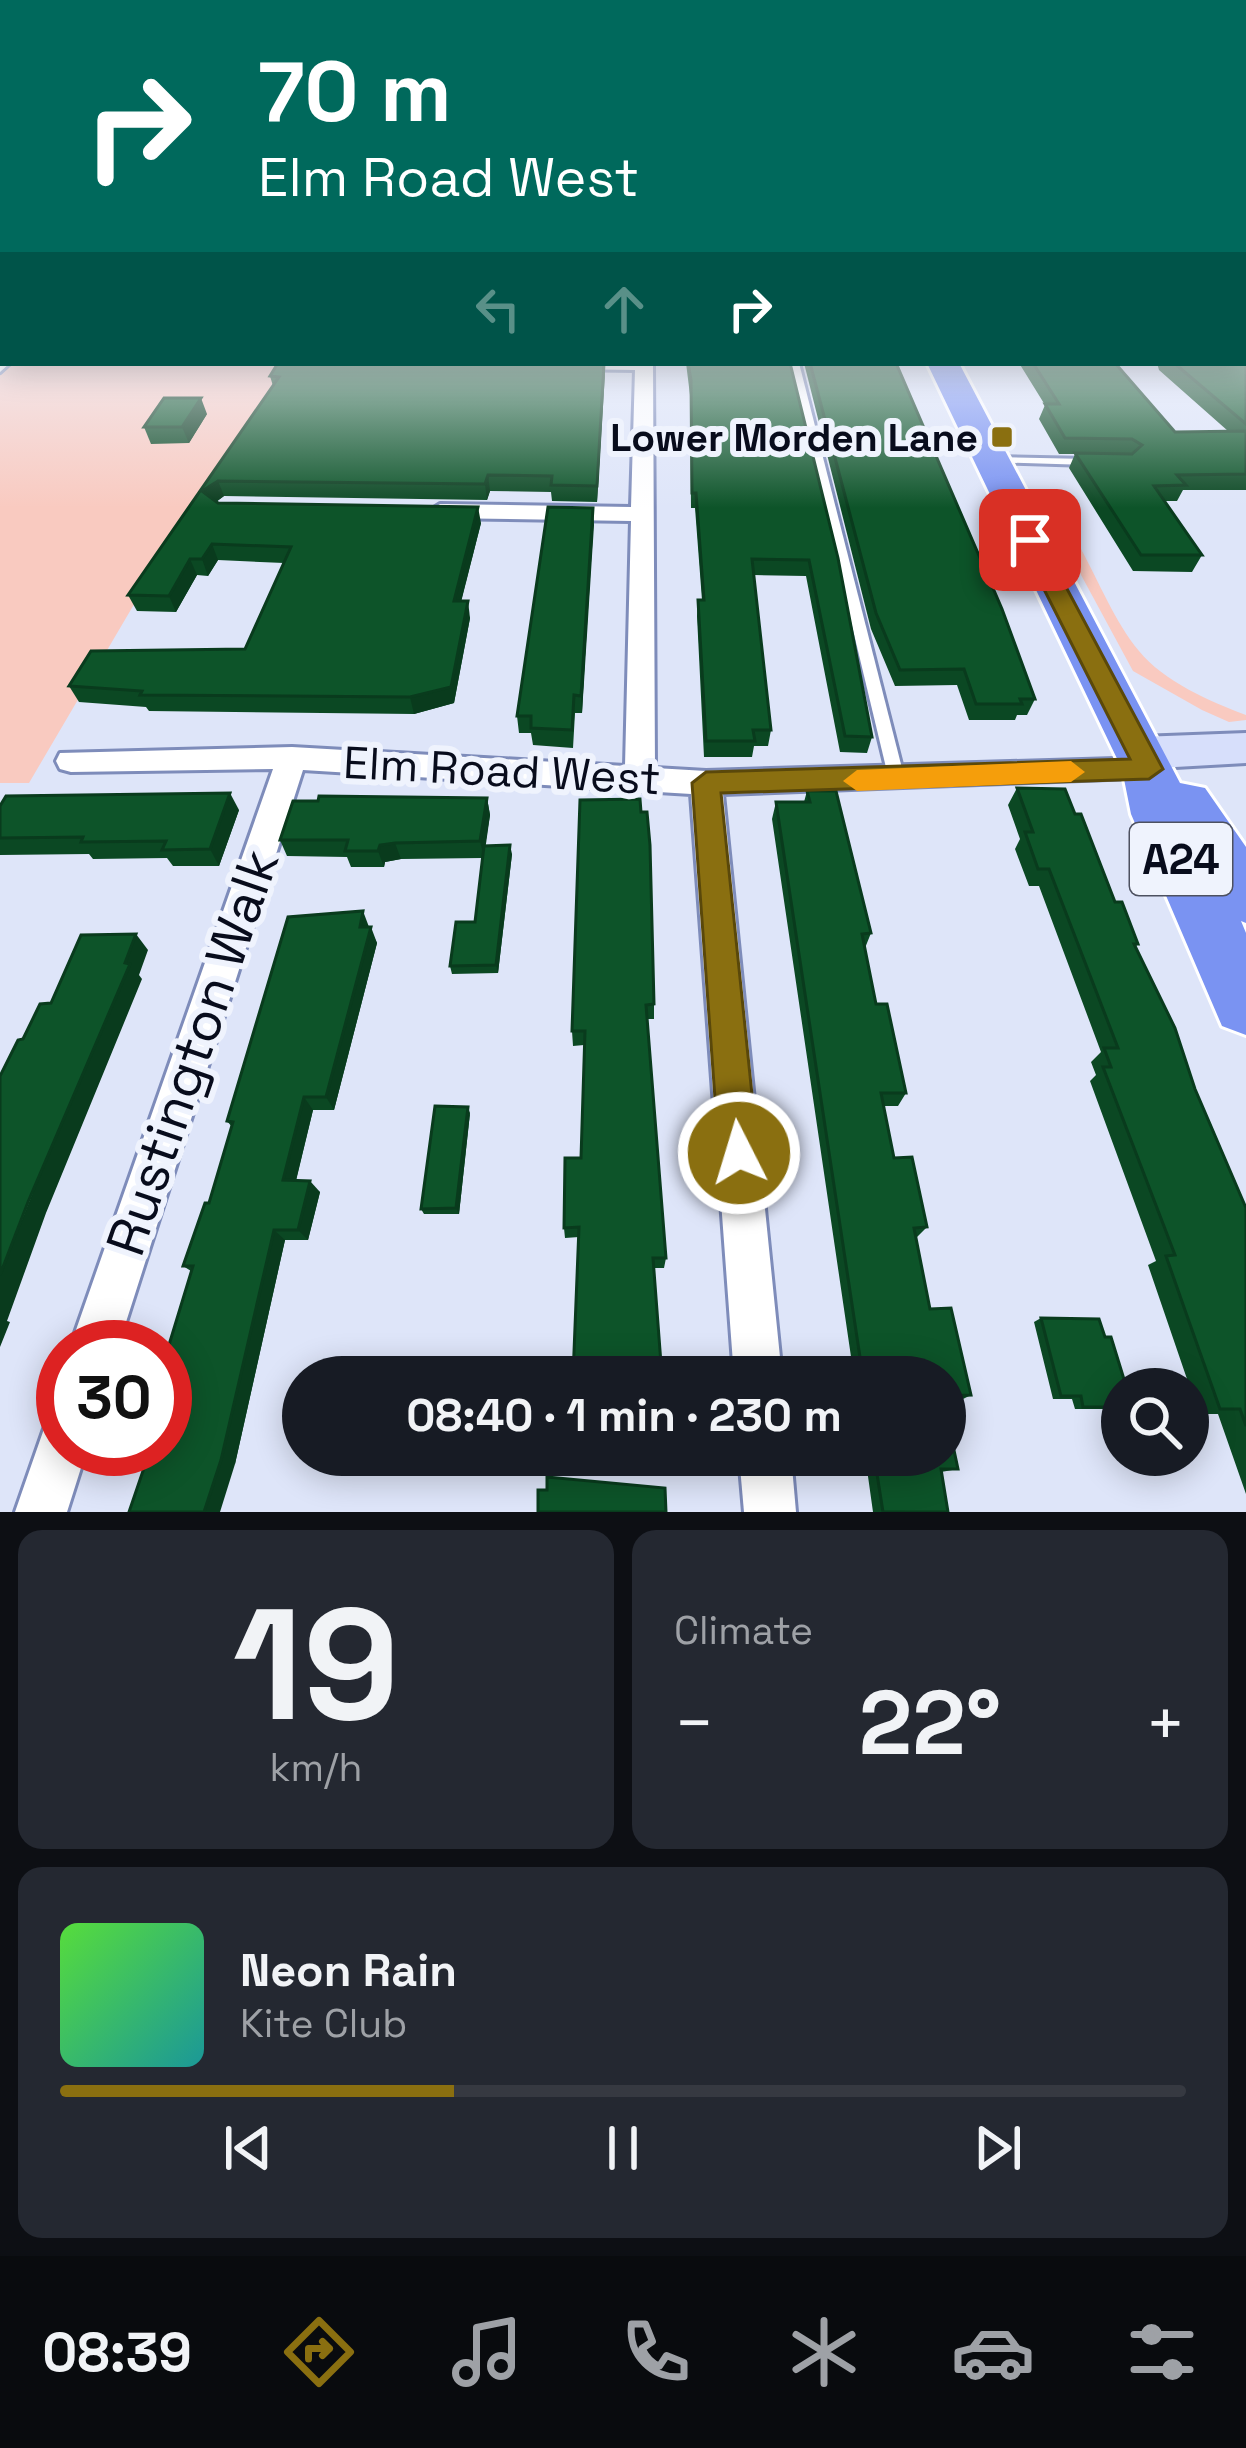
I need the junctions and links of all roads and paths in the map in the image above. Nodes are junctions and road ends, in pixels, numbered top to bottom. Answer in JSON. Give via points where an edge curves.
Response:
{"nodes":[{"id":1,"x":644,"y":367,"type":"edge"},
{"id":2,"x":795,"y":367,"type":"edge"},
{"id":3,"x":945,"y":367,"type":"edge"},
{"id":4,"x":989,"y":460,"type":"junction"},
{"id":5,"x":1106,"y":462,"type":"edge"},
{"id":6,"x":410,"y":511,"type":"edge"},
{"id":7,"x":642,"y":514,"type":"junction"},
{"id":8,"x":1246,"y":748,"type":"edge"},
{"id":9,"x":292,"y":758,"type":"junction"},
{"id":10,"x":71,"y":761,"type":"dead end"},
{"id":11,"x":1144,"y":761,"type":"junction"},
{"id":12,"x":640,"y":777,"type":"junction"},
{"id":13,"x":897,"y":780,"type":"junction"},
{"id":14,"x":706,"y":783,"type":"junction"},
{"id":15,"x":1246,"y":897,"type":"edge"},
{"id":16,"x":1246,"y":1004,"type":"edge"},
{"id":17,"x":103,"y":1320,"type":"edge"},
{"id":18,"x":756,"y":1356,"type":"edge"},
{"id":19,"x":53,"y":1476,"type":"edge"},
{"id":20,"x":767,"y":1476,"type":"edge"},
{"id":21,"x":41,"y":1512,"type":"edge"},
{"id":22,"x":770,"y":1512,"type":"edge"}],
"edges":[{"from":1,"to":7,"type":"street"},
{"from":2,"to":13,"type":"lane"},
{"from":3,"to":4,"type":"highway","number":"A24"},
{"from":4,"to":5,"type":"lane"},
{"from":4,"to":11,"type":"highway","number":"A24"},
{"from":6,"to":7,"type":"street"},
{"from":7,"to":12,"type":"street"},
{"from":8,"to":11,"type":"street"},
{"from":9,"to":10,"type":"street","name":"Elm Road West"},
{"from":9,"to":12,"type":"street","name":"Elm Road West"},
{"from":9,"to":17,"type":"street","name":"Rustington Walk"},
{"from":11,"to":13,"type":"street","name":"Elm Road West"},
{"from":11,"to":15,"type":"highway","number":"A24","via":[[1193,812]]},
{"from":11,"to":16,"type":"highway","number":"A24"},
{"from":12,"to":14,"type":"street","name":"Elm Road West"},
{"from":13,"to":14,"type":"street","name":"Elm Road West"},
{"from":14,"to":18,"type":"street"},
{"from":19,"to":21,"type":"street"},
{"from":20,"to":22,"type":"street"}]}
